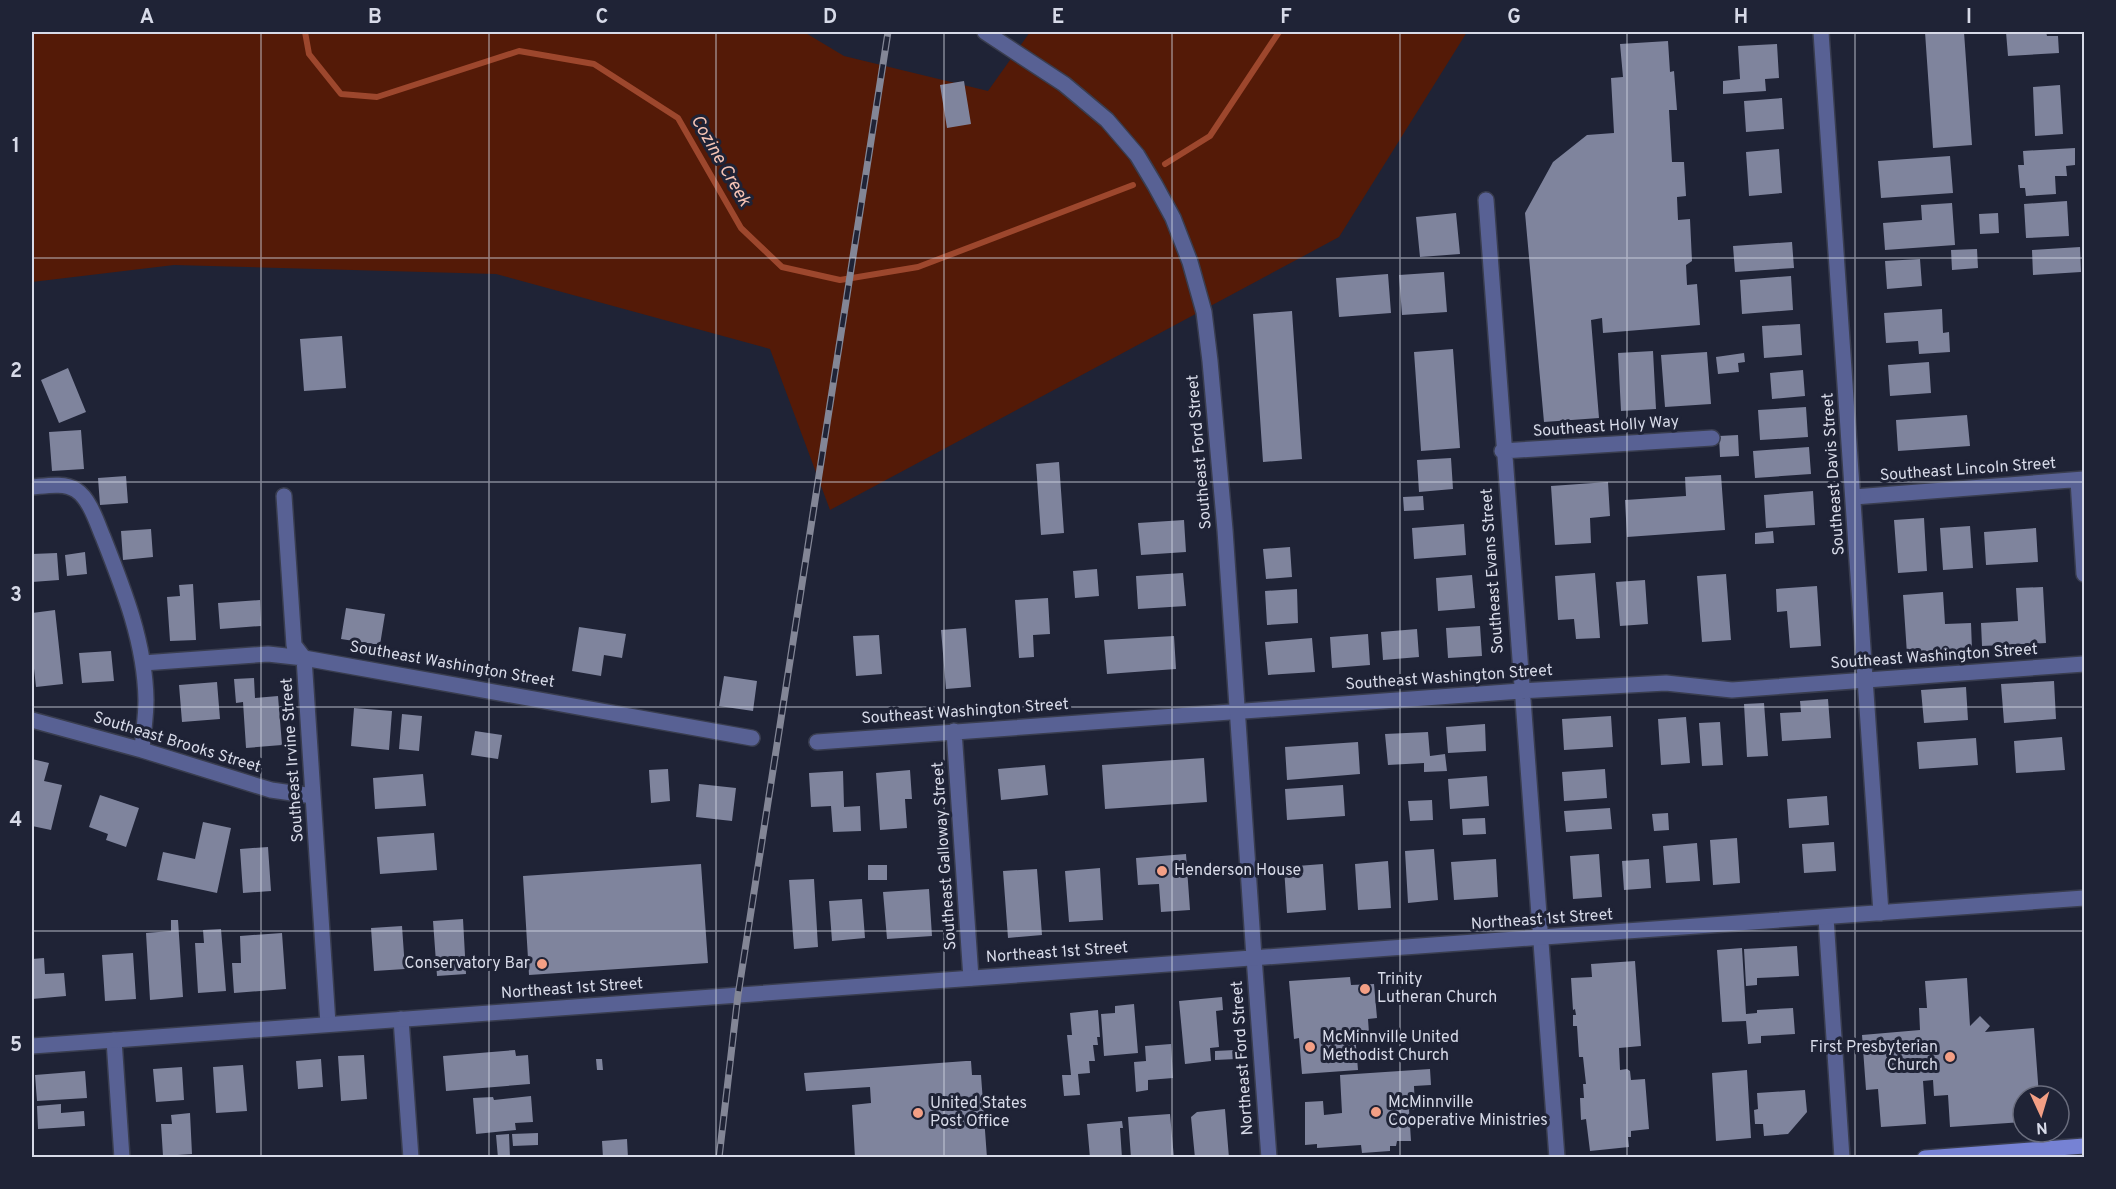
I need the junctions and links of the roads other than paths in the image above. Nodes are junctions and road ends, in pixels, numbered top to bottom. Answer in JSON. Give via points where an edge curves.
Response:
{"nodes":[{"id":1,"x":984,"y":32,"type":"edge"},
{"id":2,"x":1821,"y":32,"type":"edge"},
{"id":3,"x":1486,"y":200,"type":"dead end"},
{"id":4,"x":1712,"y":438,"type":"dead end"},
{"id":5,"x":1502,"y":451,"type":"junction"},
{"id":6,"x":2081,"y":480,"type":"edge"},
{"id":7,"x":32,"y":487,"type":"edge"},
{"id":8,"x":284,"y":496,"type":"dead end"},
{"id":9,"x":1854,"y":497,"type":"junction"},
{"id":10,"x":2085,"y":574,"type":"edge"},
{"id":11,"x":304,"y":658,"type":"junction"},
{"id":12,"x":142,"y":663,"type":"junction"},
{"id":13,"x":2085,"y":664,"type":"edge"},
{"id":14,"x":1865,"y":681,"type":"junction"},
{"id":15,"x":1521,"y":691,"type":"junction"},
{"id":16,"x":1237,"y":711,"type":"junction"},
{"id":17,"x":32,"y":720,"type":"edge"},
{"id":18,"x":954,"y":731,"type":"junction"},
{"id":19,"x":752,"y":738,"type":"dead end"},
{"id":20,"x":817,"y":742,"type":"dead end"},
{"id":21,"x":142,"y":750,"type":"junction"},
{"id":22,"x":313,"y":796,"type":"junction"},
{"id":23,"x":2085,"y":898,"type":"edge"},
{"id":24,"x":1881,"y":913,"type":"junction"},
{"id":25,"x":1826,"y":918,"type":"junction"},
{"id":26,"x":1542,"y":938,"type":"junction"},
{"id":27,"x":1254,"y":957,"type":"junction"},
{"id":28,"x":971,"y":978,"type":"junction"},
{"id":29,"x":401,"y":1019,"type":"junction"},
{"id":30,"x":328,"y":1024,"type":"junction"},
{"id":31,"x":114,"y":1040,"type":"junction"},
{"id":32,"x":32,"y":1046,"type":"edge"},
{"id":33,"x":2085,"y":1146,"type":"edge"},
{"id":34,"x":122,"y":1158,"type":"edge"},
{"id":35,"x":411,"y":1158,"type":"edge"},
{"id":36,"x":1269,"y":1158,"type":"edge"},
{"id":37,"x":1557,"y":1158,"type":"edge"},
{"id":38,"x":1842,"y":1158,"type":"edge"},
{"id":39,"x":1925,"y":1158,"type":"edge"}],
"edges":[{"from":1,"to":16,"type":"street","name":"Southeast Ford Street","via":[[1064,84],[1107,120],[1155,184],[1190,262],[1204,312],[1210,361]]},
{"from":2,"to":9,"type":"street","name":"Southeast Davis Street"},
{"from":3,"to":5,"type":"street","name":"Southeast Evans Street"},
{"from":4,"to":5,"type":"street","name":"Southeast Holly Way"},
{"from":5,"to":15,"type":"street","name":"Southeast Evans Street"},
{"from":6,"to":9,"type":"street","name":"Southeast Lincoln Street"},
{"from":6,"to":10,"type":"street"},
{"from":7,"to":12,"type":"street","via":[[64,485],[77,490],[85,500],[120,579]]},
{"from":8,"to":11,"type":"street","name":"Southeast Irvine Street","via":[[294,645]]},
{"from":9,"to":14,"type":"street","name":"Southeast Davis Street"},
{"from":11,"to":12,"type":"street","name":"Southeast Washington Street","via":[[268,654]]},
{"from":11,"to":19,"type":"street","name":"Southeast Washington Street"},
{"from":11,"to":22,"type":"street","name":"Southeast Irvine Street"},
{"from":12,"to":21,"type":"street","via":[[146,700]]},
{"from":13,"to":14,"type":"street","name":"Southeast Washington Street"},
{"from":14,"to":15,"type":"street","name":"Southeast Washington Street","via":[[1732,690],[1666,683]]},
{"from":14,"to":24,"type":"street","name":"Southeast Davis Street"},
{"from":15,"to":16,"type":"street","name":"Southeast Washington Street"},
{"from":15,"to":26,"type":"street","name":"Southeast Evans Street"},
{"from":16,"to":18,"type":"street","name":"Southeast Washington Street"},
{"from":16,"to":27,"type":"street","name":"Southeast Ford Street"},
{"from":17,"to":21,"type":"street","name":"Southeast Brooks Street"},
{"from":18,"to":20,"type":"street","name":"Southeast Washington Street"},
{"from":18,"to":28,"type":"street","name":"Southeast Galloway Street"},
{"from":21,"to":22,"type":"street","name":"Southeast Brooks Street","via":[[271,790]]},
{"from":22,"to":30,"type":"street","name":"Southeast Irvine Street"},
{"from":23,"to":24,"type":"street","name":"Northeast 1st Street"},
{"from":24,"to":25,"type":"street","name":"Northeast 1st Street"},
{"from":25,"to":26,"type":"street","name":"Northeast 1st Street"},
{"from":25,"to":38,"type":"street"},
{"from":26,"to":27,"type":"street","name":"Northeast 1st Street"},
{"from":26,"to":37,"type":"street","name":"Southeast Evans Street"},
{"from":27,"to":28,"type":"street","name":"Northeast 1st Street"},
{"from":27,"to":36,"type":"street","name":"Northeast Ford Street"},
{"from":28,"to":29,"type":"street","name":"Northeast 1st Street"},
{"from":29,"to":30,"type":"street","name":"Northeast 1st Street"},
{"from":29,"to":35,"type":"street"},
{"from":30,"to":31,"type":"street","name":"Northeast 1st Street"},
{"from":31,"to":32,"type":"street","name":"Northeast 1st Street"},
{"from":31,"to":34,"type":"street"},
{"from":33,"to":39,"type":"main road"}]}
